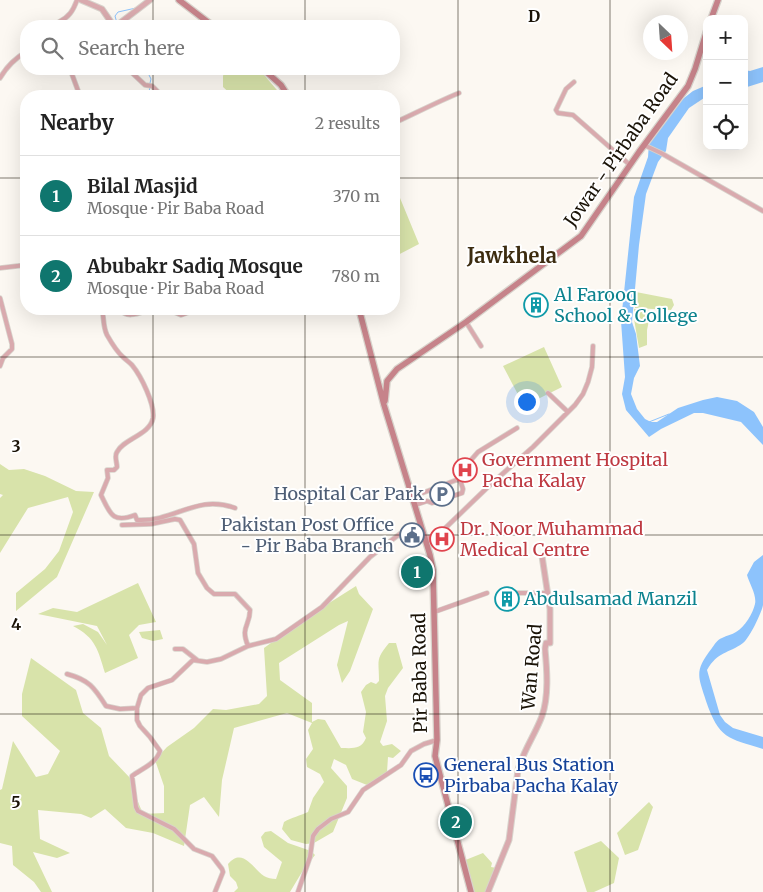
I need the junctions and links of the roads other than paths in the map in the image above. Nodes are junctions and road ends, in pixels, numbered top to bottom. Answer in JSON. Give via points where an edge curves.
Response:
{"nodes":[{"id":1,"x":79,"y":0,"type":"edge"},
{"id":2,"x":150,"y":0,"type":"edge"},
{"id":3,"x":179,"y":0,"type":"edge"},
{"id":4,"x":718,"y":0,"type":"edge"},
{"id":5,"x":712,"y":15,"type":"edge"},
{"id":6,"x":62,"y":20,"type":"edge"},
{"id":7,"x":110,"y":20,"type":"edge"},
{"id":8,"x":124,"y":20,"type":"edge"},
{"id":9,"x":205,"y":20,"type":"edge"},
{"id":10,"x":703,"y":43,"type":"edge"},
{"id":11,"x":20,"y":55,"type":"edge"},
{"id":12,"x":72,"y":75,"type":"edge"},
{"id":13,"x":134,"y":75,"type":"edge"},
{"id":14,"x":270,"y":75,"type":"edge"},
{"id":15,"x":0,"y":78,"type":"edge"},
{"id":16,"x":574,"y":82,"type":"dead end"},
{"id":17,"x":78,"y":90,"type":"edge"},
{"id":18,"x":156,"y":90,"type":"edge"},
{"id":19,"x":285,"y":90,"type":"edge"},
{"id":20,"x":459,"y":93,"type":"dead end"},
{"id":21,"x":400,"y":121,"type":"edge"},
{"id":22,"x":644,"y":145,"type":"junction"},
{"id":23,"x":630,"y":164,"type":"junction"},
{"id":24,"x":763,"y":211,"type":"edge"},
{"id":25,"x":20,"y":266,"type":"edge"},
{"id":26,"x":0,"y":268,"type":"edge"},
{"id":27,"x":0,"y":298,"type":"edge"},
{"id":28,"x":103,"y":315,"type":"edge"},
{"id":29,"x":361,"y":315,"type":"edge"},
{"id":30,"x":466,"y":322,"type":"junction"},
{"id":31,"x":481,"y":346,"type":"dead end"},
{"id":32,"x":593,"y":346,"type":"dead end"},
{"id":33,"x":0,"y":366,"type":"edge"},
{"id":34,"x":376,"y":374,"type":"junction"},
{"id":35,"x":391,"y":375,"type":"junction"},
{"id":36,"x":548,"y":393,"type":"dead end"},
{"id":37,"x":384,"y":405,"type":"junction"},
{"id":38,"x":568,"y":412,"type":"junction"},
{"id":39,"x":517,"y":428,"type":"dead end"},
{"id":40,"x":459,"y":480,"type":"junction"},
{"id":41,"x":428,"y":491,"type":"junction"},
{"id":42,"x":412,"y":497,"type":"junction"},
{"id":43,"x":427,"y":501,"type":"junction"},
{"id":44,"x":415,"y":505,"type":"junction"},
{"id":45,"x":236,"y":508,"type":"dead end"},
{"id":46,"x":420,"y":524,"type":"junction"},
{"id":47,"x":122,"y":525,"type":"dead end"},
{"id":48,"x":428,"y":546,"type":"junction"},
{"id":49,"x":542,"y":556,"type":"dead end"},
{"id":50,"x":488,"y":593,"type":"dead end"},
{"id":51,"x":502,"y":593,"type":"dead end"},
{"id":52,"x":548,"y":593,"type":"junction"},
{"id":53,"x":434,"y":612,"type":"junction"},
{"id":54,"x":248,"y":646,"type":"junction"},
{"id":55,"x":175,"y":649,"type":"dead end"},
{"id":56,"x":197,"y":660,"type":"junction"},
{"id":57,"x":67,"y":674,"type":"dead end"},
{"id":58,"x":136,"y":708,"type":"junction"},
{"id":59,"x":437,"y":740,"type":"junction"},
{"id":60,"x":215,"y":892,"type":"edge"},
{"id":61,"x":298,"y":892,"type":"edge"},
{"id":62,"x":471,"y":892,"type":"edge"},
{"id":63,"x":488,"y":892,"type":"edge"}],
"edges":[{"from":1,"to":6,"type":"street"},
{"from":1,"to":7,"type":"street","via":[[102,9]]},
{"from":2,"to":8,"type":"street"},
{"from":3,"to":9,"type":"main road"},
{"from":4,"to":5,"type":"main road"},
{"from":10,"to":22,"type":"main road","name":"Jowar - Pirbaba Road","via":[[688,86]]},
{"from":11,"to":15,"type":"street"},
{"from":12,"to":17,"type":"street"},
{"from":13,"to":18,"type":"street"},
{"from":14,"to":19,"type":"main road"},
{"from":16,"to":23,"type":"street","via":[[566,90],[556,110],[558,113],[573,115]]},
{"from":20,"to":21,"type":"street"},
{"from":22,"to":23,"type":"main road","name":"Jowar - Pirbaba Road"},
{"from":22,"to":24,"type":"street"},
{"from":23,"to":30,"type":"main road","name":"Jowar - Pirbaba Road","via":[[581,236]]},
{"from":25,"to":26,"type":"street"},
{"from":27,"to":33,"type":"street","via":[[12,344]]},
{"from":28,"to":45,"type":"street","via":[[107,335],[137,373],[153,407],[152,421],[138,437],[120,447],[115,456],[117,467],[107,470],[108,478],[101,495],[111,514],[117,519],[135,515],[137,520],[151,521],[196,505],[210,503]]},
{"from":29,"to":34,"type":"main road","name":"Pir Baba Road"},
{"from":30,"to":31,"type":"street"},
{"from":30,"to":35,"type":"main road","name":"Jowar - Pirbaba Road"},
{"from":32,"to":38,"type":"street","via":[[588,382]]},
{"from":34,"to":35,"type":"main road","via":[[383,377]]},
{"from":34,"to":37,"type":"main road","name":"Pir Baba Road"},
{"from":35,"to":37,"type":"main road","via":[[387,380]]},
{"from":36,"to":38,"type":"street"},
{"from":37,"to":42,"type":"main road","name":"Pir Baba Road"},
{"from":38,"to":48,"type":"street","via":[[436,537],[427,537]]},
{"from":39,"to":40,"type":"street","via":[[457,467]]},
{"from":40,"to":41,"type":"street"},
{"from":40,"to":43,"type":"street","via":[[462,493],[432,503]]},
{"from":41,"to":42,"type":"street"},
{"from":41,"to":43,"type":"street"},
{"from":42,"to":44,"type":"main road","name":"Pir Baba Road"},
{"from":43,"to":44,"type":"street"},
{"from":44,"to":46,"type":"main road","name":"Pir Baba Road"},
{"from":46,"to":48,"type":"main road","name":"Pir Baba Road"},
{"from":46,"to":54,"type":"street","via":[[402,532],[370,557],[322,607],[276,639]]},
{"from":47,"to":54,"type":"street","via":[[180,520],[194,544],[198,573],[207,588],[214,594],[235,594],[250,610],[244,630]]},
{"from":48,"to":53,"type":"main road","name":"Pir Baba Road","via":[[433,570]]},
{"from":49,"to":52,"type":"street","name":"Wan Road"},
{"from":50,"to":53,"type":"street"},
{"from":51,"to":52,"type":"street"},
{"from":52,"to":63,"type":"street","name":"Wan Road","via":[[551,623],[550,643],[546,643],[545,649],[543,714],[521,760],[509,840]]},
{"from":53,"to":59,"type":"main road","name":"Pir Baba Road"},
{"from":54,"to":56,"type":"street","via":[[221,659]]},
{"from":55,"to":56,"type":"street","via":[[183,648]]},
{"from":56,"to":58,"type":"street","via":[[172,680],[143,691]]},
{"from":57,"to":58,"type":"street","via":[[86,680],[106,706]]},
{"from":58,"to":60,"type":"street","via":[[140,726],[160,752],[148,766],[132,776],[136,807],[143,814],[174,829],[194,849],[212,856],[223,872]]},
{"from":59,"to":61,"type":"street","via":[[411,751],[401,765],[363,790],[348,812],[318,829],[313,836],[310,857]]},
{"from":59,"to":62,"type":"main road","name":"Pir Baba Road","via":[[435,756]]}]}
